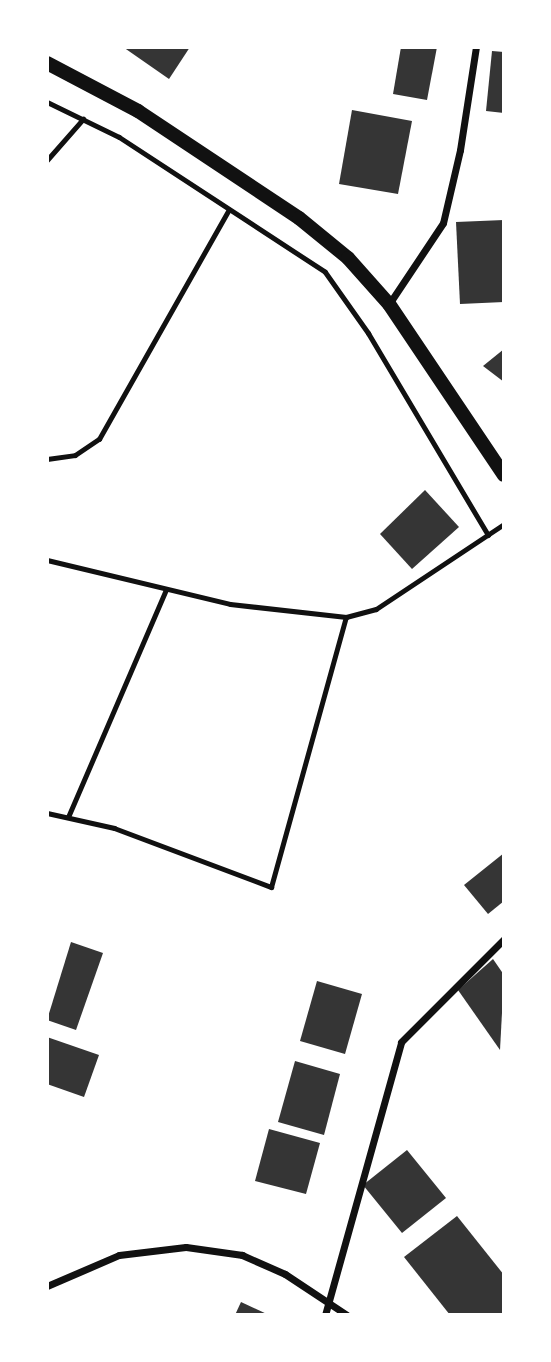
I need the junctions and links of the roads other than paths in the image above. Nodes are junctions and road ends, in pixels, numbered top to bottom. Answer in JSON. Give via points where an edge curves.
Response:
{"nodes":[{"id":1,"x":476,"y":47,"type":"edge"},
{"id":2,"x":47,"y":63,"type":"edge"},
{"id":3,"x":47,"y":102,"type":"edge"},
{"id":4,"x":83,"y":119,"type":"junction"},
{"id":5,"x":47,"y":160,"type":"edge"},
{"id":6,"x":228,"y":211,"type":"junction"},
{"id":7,"x":389,"y":304,"type":"junction"},
{"id":8,"x":47,"y":459,"type":"edge"},
{"id":9,"x":504,"y":475,"type":"edge"},
{"id":10,"x":504,"y":524,"type":"edge"},
{"id":11,"x":488,"y":535,"type":"junction"},
{"id":12,"x":47,"y":560,"type":"edge"},
{"id":13,"x":166,"y":589,"type":"junction"},
{"id":14,"x":346,"y":617,"type":"junction"},
{"id":15,"x":47,"y":813,"type":"edge"},
{"id":16,"x":68,"y":817,"type":"junction"},
{"id":17,"x":504,"y":939,"type":"edge"},
{"id":18,"x":47,"y":1286,"type":"edge"},
{"id":19,"x":331,"y":1300,"type":"junction"},
{"id":20,"x":325,"y":1315,"type":"edge"},
{"id":21,"x":347,"y":1315,"type":"edge"}],
"edges":[{"from":1,"to":7,"type":"street","via":[[443,223]]},
{"from":2,"to":7,"type":"main road","via":[[138,111],[299,218],[348,258]]},
{"from":3,"to":4,"type":"lane"},
{"from":4,"to":5,"type":"lane"},
{"from":4,"to":6,"type":"lane","via":[[120,137]]},
{"from":6,"to":8,"type":"lane","via":[[99,439],[75,455]]},
{"from":6,"to":11,"type":"lane","via":[[325,272],[368,333]]},
{"from":7,"to":9,"type":"main road"},
{"from":10,"to":11,"type":"lane"},
{"from":11,"to":14,"type":"lane","via":[[376,609]]},
{"from":12,"to":13,"type":"lane"},
{"from":13,"to":14,"type":"lane","via":[[230,604]]},
{"from":13,"to":16,"type":"lane"},
{"from":14,"to":16,"type":"lane","via":[[271,887],[114,828]]},
{"from":15,"to":16,"type":"lane"},
{"from":17,"to":19,"type":"street","via":[[401,1042]]},
{"from":18,"to":19,"type":"street","via":[[119,1255],[186,1247],[242,1255]]},
{"from":19,"to":20,"type":"street"},
{"from":19,"to":21,"type":"street"}]}
